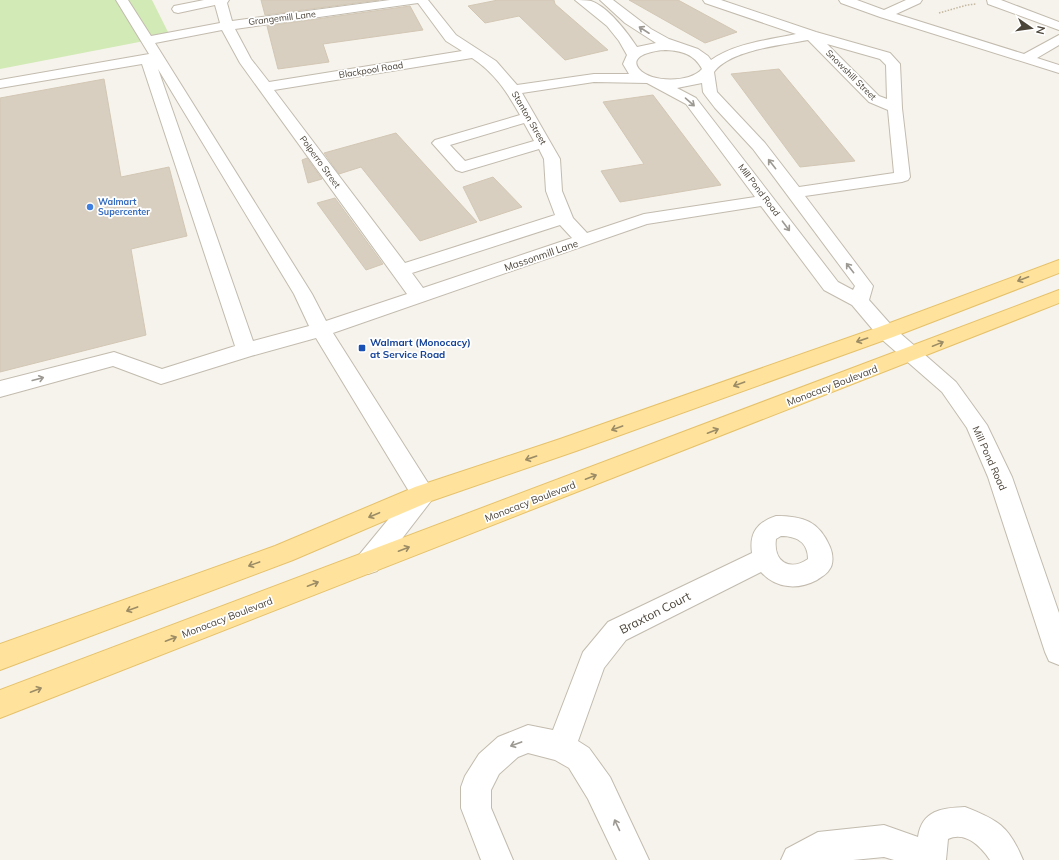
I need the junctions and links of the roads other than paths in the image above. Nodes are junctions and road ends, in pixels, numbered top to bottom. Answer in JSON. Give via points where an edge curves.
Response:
{"nodes":[{"id":1,"x":122,"y":0,"type":"edge"},
{"id":2,"x":220,"y":0,"type":"edge"},
{"id":3,"x":224,"y":0,"type":"edge"},
{"id":4,"x":417,"y":0,"type":"edge"},
{"id":5,"x":422,"y":0,"type":"edge"},
{"id":6,"x":581,"y":0,"type":"edge"},
{"id":7,"x":606,"y":0,"type":"edge"},
{"id":8,"x":709,"y":0,"type":"edge"},
{"id":9,"x":846,"y":0,"type":"edge"},
{"id":10,"x":916,"y":0,"type":"edge"},
{"id":11,"x":992,"y":0,"type":"edge"},
{"id":12,"x":178,"y":9,"type":"dead end"},
{"id":13,"x":884,"y":14,"type":"junction"},
{"id":14,"x":226,"y":25,"type":"junction"},
{"id":15,"x":1059,"y":26,"type":"edge"},
{"id":16,"x":811,"y":35,"type":"junction"},
{"id":17,"x":1059,"y":39,"type":"edge"},
{"id":18,"x":680,"y":48,"type":"junction"},
{"id":19,"x":744,"y":50,"type":"junction"},
{"id":20,"x":150,"y":52,"type":"junction"},
{"id":21,"x":476,"y":53,"type":"junction"},
{"id":22,"x":633,"y":56,"type":"junction"},
{"id":23,"x":1026,"y":59,"type":"junction"},
{"id":24,"x":1059,"y":69,"type":"edge"},
{"id":25,"x":708,"y":70,"type":"junction"},
{"id":26,"x":594,"y":78,"type":"junction"},
{"id":27,"x":652,"y":80,"type":"junction"},
{"id":28,"x":0,"y":84,"type":"edge"},
{"id":29,"x":266,"y":88,"type":"junction"},
{"id":30,"x":513,"y":90,"type":"junction"},
{"id":31,"x":895,"y":108,"type":"junction"},
{"id":32,"x":529,"y":117,"type":"junction"},
{"id":33,"x":543,"y":143,"type":"junction"},
{"id":34,"x":794,"y":193,"type":"junction"},
{"id":35,"x":766,"y":200,"type":"junction"},
{"id":36,"x":564,"y":218,"type":"junction"},
{"id":37,"x":584,"y":240,"type":"junction"},
{"id":38,"x":1059,"y":266,"type":"edge"},
{"id":39,"x":400,"y":270,"type":"junction"},
{"id":40,"x":419,"y":296,"type":"junction"},
{"id":41,"x":1059,"y":296,"type":"edge"},
{"id":42,"x":858,"y":301,"type":"junction"},
{"id":43,"x":321,"y":330,"type":"junction"},
{"id":44,"x":886,"y":332,"type":"junction"},
{"id":45,"x":246,"y":350,"type":"junction"},
{"id":46,"x":911,"y":354,"type":"junction"},
{"id":47,"x":0,"y":389,"type":"edge"},
{"id":48,"x":423,"y":494,"type":"junction"},
{"id":49,"x":766,"y":558,"type":"dead end"},
{"id":50,"x":368,"y":563,"type":"junction"},
{"id":51,"x":1059,"y":652,"type":"edge"},
{"id":52,"x":0,"y":657,"type":"edge"},
{"id":53,"x":0,"y":704,"type":"edge"},
{"id":54,"x":561,"y":747,"type":"junction"},
{"id":55,"x":930,"y":859,"type":"edge"},
{"id":56,"x":497,"y":860,"type":"edge"},
{"id":57,"x":633,"y":860,"type":"edge"},
{"id":58,"x":797,"y":860,"type":"edge"},
{"id":59,"x":1006,"y":860,"type":"edge"}],
"edges":[{"from":1,"to":20,"type":"street"},
{"from":2,"to":3,"type":"street"},
{"from":2,"to":12,"type":"street"},
{"from":2,"to":14,"type":"street","name":"Polperro Street"},
{"from":4,"to":14,"type":"street","name":"Grangemill Lane"},
{"from":5,"to":21,"type":"street","name":"Stanton Street","via":[[451,38]]},
{"from":6,"to":22,"type":"street","name":"Mill Pond Road","via":[[618,30],[628,41]]},
{"from":18,"to":7,"type":"street","one_way":true,"via":[[661,41]]},
{"from":8,"to":16,"type":"street"},
{"from":9,"to":13,"type":"street"},
{"from":10,"to":13,"type":"street"},
{"from":11,"to":15,"type":"street"},
{"from":13,"to":23,"type":"street"},
{"from":14,"to":20,"type":"street","name":"Grangemill Lane"},
{"from":14,"to":29,"type":"street","name":"Polperro Street","via":[[245,60]]},
{"from":16,"to":19,"type":"street"},
{"from":16,"to":31,"type":"street","name":"Snowshill Street","via":[[874,100]]},
{"from":16,"to":31,"type":"street","via":[[885,56],[893,64]]},
{"from":17,"to":23,"type":"street"},
{"from":18,"to":19,"type":"street"},
{"from":18,"to":22,"type":"street","via":[[654,47]]},
{"from":18,"to":25,"type":"street","via":[[703,56],[707,61]]},
{"from":19,"to":25,"type":"street","name":"Mill Pond Road","via":[[728,56]]},
{"from":20,"to":28,"type":"street","name":"Grangemill Lane"},
{"from":20,"to":43,"type":"street","via":[[303,294]]},
{"from":20,"to":45,"type":"street"},
{"from":21,"to":29,"type":"street","name":"Blackpool Road"},
{"from":21,"to":30,"type":"street","name":"Stanton Street","via":[[491,64]]},
{"from":22,"to":26,"type":"street","via":[[604,70]]},
{"from":22,"to":27,"type":"street","name":"Mill Pond Road","via":[[631,68],[636,74]]},
{"from":23,"to":24,"type":"street"},
{"from":25,"to":27,"type":"street","name":"Mill Pond Road","via":[[702,77],[693,81],[681,83]]},
{"from":34,"to":25,"type":"street","one_way":true,"via":[[759,146],[710,92]]},
{"from":26,"to":27,"type":"street"},
{"from":26,"to":30,"type":"street"},
{"from":27,"to":35,"type":"street","name":"Mill Pond Road","one_way":true,"via":[[691,101]]},
{"from":29,"to":39,"type":"street","name":"Polperro Street"},
{"from":30,"to":32,"type":"street","name":"Stanton Street"},
{"from":31,"to":34,"type":"street","via":[[902,177]]},
{"from":32,"to":33,"type":"street","name":"Stanton Street"},
{"from":32,"to":33,"type":"street","via":[[440,143],[462,166]]},
{"from":33,"to":36,"type":"street","name":"Stanton Street","via":[[552,159],[554,191]]},
{"from":42,"to":34,"type":"street","one_way":true,"via":[[864,286]]},
{"from":35,"to":37,"type":"street","name":"Massonmill Lane","via":[[644,219]]},
{"from":35,"to":42,"type":"street","name":"Mill Pond Road","one_way":true,"via":[[831,286]]},
{"from":36,"to":37,"type":"street","name":"Stanton Street"},
{"from":36,"to":39,"type":"street"},
{"from":37,"to":40,"type":"street","name":"Massonmill Lane"},
{"from":38,"to":44,"type":"main road","one_way":true},
{"from":39,"to":40,"type":"street","name":"Polperro Street"},
{"from":40,"to":43,"type":"street","name":"Massonmill Lane"},
{"from":46,"to":41,"type":"main road","name":"Monocacy Boulevard","one_way":true},
{"from":42,"to":44,"type":"street","name":"Mill Pond Road"},
{"from":43,"to":45,"type":"street","name":"Massonmill Lane"},
{"from":43,"to":48,"type":"street"},
{"from":44,"to":46,"type":"street","name":"Mill Pond Road"},
{"from":44,"to":48,"type":"main road","one_way":true},
{"from":47,"to":45,"type":"street","name":"Massonmill Lane","one_way":true,"via":[[114,359],[161,377]]},
{"from":50,"to":46,"type":"main road","name":"Monocacy Boulevard","one_way":true},
{"from":46,"to":51,"type":"street","name":"Mill Pond Road","via":[[949,387],[976,426],[1000,477]]},
{"from":48,"to":50,"type":"street"},
{"from":48,"to":52,"type":"main road","one_way":true,"via":[[284,553]]},
{"from":49,"to":54,"type":"street","name":"Braxton Court","via":[[618,631],[593,661]]},
{"from":53,"to":50,"type":"main road","name":"Monocacy Boulevard","one_way":true},
{"from":54,"to":56,"type":"street","one_way":true,"via":[[528,739],[508,747],[489,764],[479,781],[476,787],[476,808]]},
{"from":57,"to":54,"type":"street","one_way":true,"via":[[599,788],[579,758]]},
{"from":55,"to":58,"type":"street","via":[[884,841],[818,848]]},
{"from":55,"to":59,"type":"street","via":[[934,831],[945,823],[966,822],[986,832],[1001,848]]}]}
